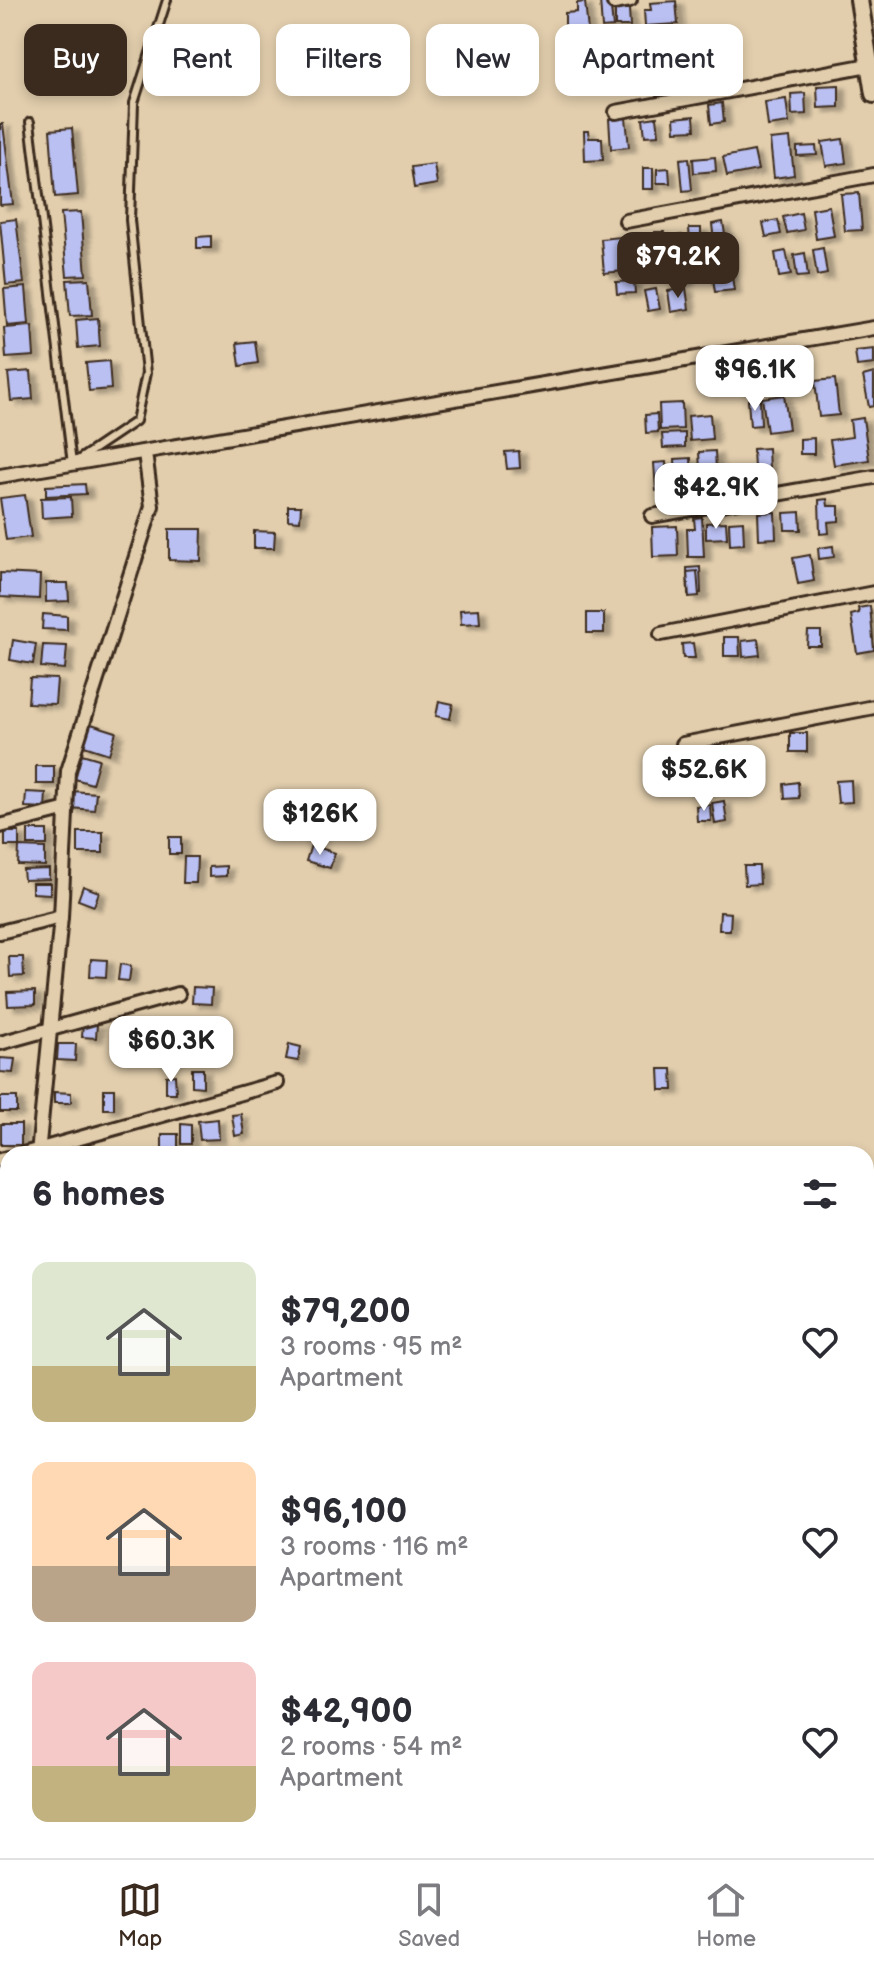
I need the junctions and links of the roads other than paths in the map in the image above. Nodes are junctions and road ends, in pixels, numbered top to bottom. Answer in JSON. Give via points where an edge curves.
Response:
{"nodes":[{"id":1,"x":167,"y":0,"type":"edge"},
{"id":2,"x":630,"y":0,"type":"edge"},
{"id":3,"x":859,"y":0,"type":"edge"},
{"id":4,"x":614,"y":3,"type":"dead end"},
{"id":5,"x":872,"y":65,"type":"edge"},
{"id":6,"x":874,"y":94,"type":"edge"},
{"id":7,"x":616,"y":112,"type":"dead end"},
{"id":8,"x":30,"y":122,"type":"dead end"},
{"id":9,"x":874,"y":175,"type":"edge"},
{"id":10,"x":626,"y":221,"type":"dead end"},
{"id":11,"x":874,"y":328,"type":"edge"},
{"id":12,"x":145,"y":453,"type":"junction"},
{"id":13,"x":73,"y":465,"type":"junction"},
{"id":14,"x":0,"y":476,"type":"edge"},
{"id":15,"x":874,"y":477,"type":"edge"},
{"id":16,"x":652,"y":516,"type":"dead end"},
{"id":17,"x":874,"y":593,"type":"edge"},
{"id":18,"x":661,"y":634,"type":"dead end"},
{"id":19,"x":874,"y":707,"type":"edge"},
{"id":20,"x":683,"y":744,"type":"dead end"},
{"id":21,"x":67,"y":809,"type":"junction"},
{"id":22,"x":0,"y":826,"type":"edge"},
{"id":23,"x":61,"y":917,"type":"junction"},
{"id":24,"x":0,"y":932,"type":"edge"},
{"id":25,"x":178,"y":994,"type":"dead end"},
{"id":26,"x":51,"y":1029,"type":"junction"},
{"id":27,"x":0,"y":1043,"type":"edge"},
{"id":28,"x":277,"y":1083,"type":"dead end"},
{"id":29,"x":39,"y":1146,"type":"edge"},
{"id":30,"x":59,"y":1146,"type":"edge"},
{"id":31,"x":0,"y":1528,"type":"edge"},
{"id":32,"x":0,"y":1535,"type":"edge"}],
"edges":[{"from":1,"to":13,"type":"lane","via":[[134,103],[130,220],[146,373],[136,421]]},
{"from":2,"to":4,"type":"street"},
{"from":3,"to":5,"type":"street"},
{"from":5,"to":6,"type":"street"},
{"from":5,"to":7,"type":"street"},
{"from":8,"to":13,"type":"lane"},
{"from":9,"to":10,"type":"street"},
{"from":11,"to":12,"type":"street"},
{"from":12,"to":13,"type":"street"},
{"from":12,"to":21,"type":"street","via":[[152,506],[68,771]]},
{"from":13,"to":14,"type":"street"},
{"from":15,"to":16,"type":"street"},
{"from":17,"to":18,"type":"street"},
{"from":19,"to":20,"type":"street"},
{"from":21,"to":22,"type":"street"},
{"from":21,"to":23,"type":"street"},
{"from":23,"to":24,"type":"street"},
{"from":23,"to":26,"type":"street"},
{"from":25,"to":26,"type":"street"},
{"from":26,"to":27,"type":"street"},
{"from":26,"to":29,"type":"street"},
{"from":28,"to":30,"type":"street"},
{"from":31,"to":32,"type":"street"}]}
